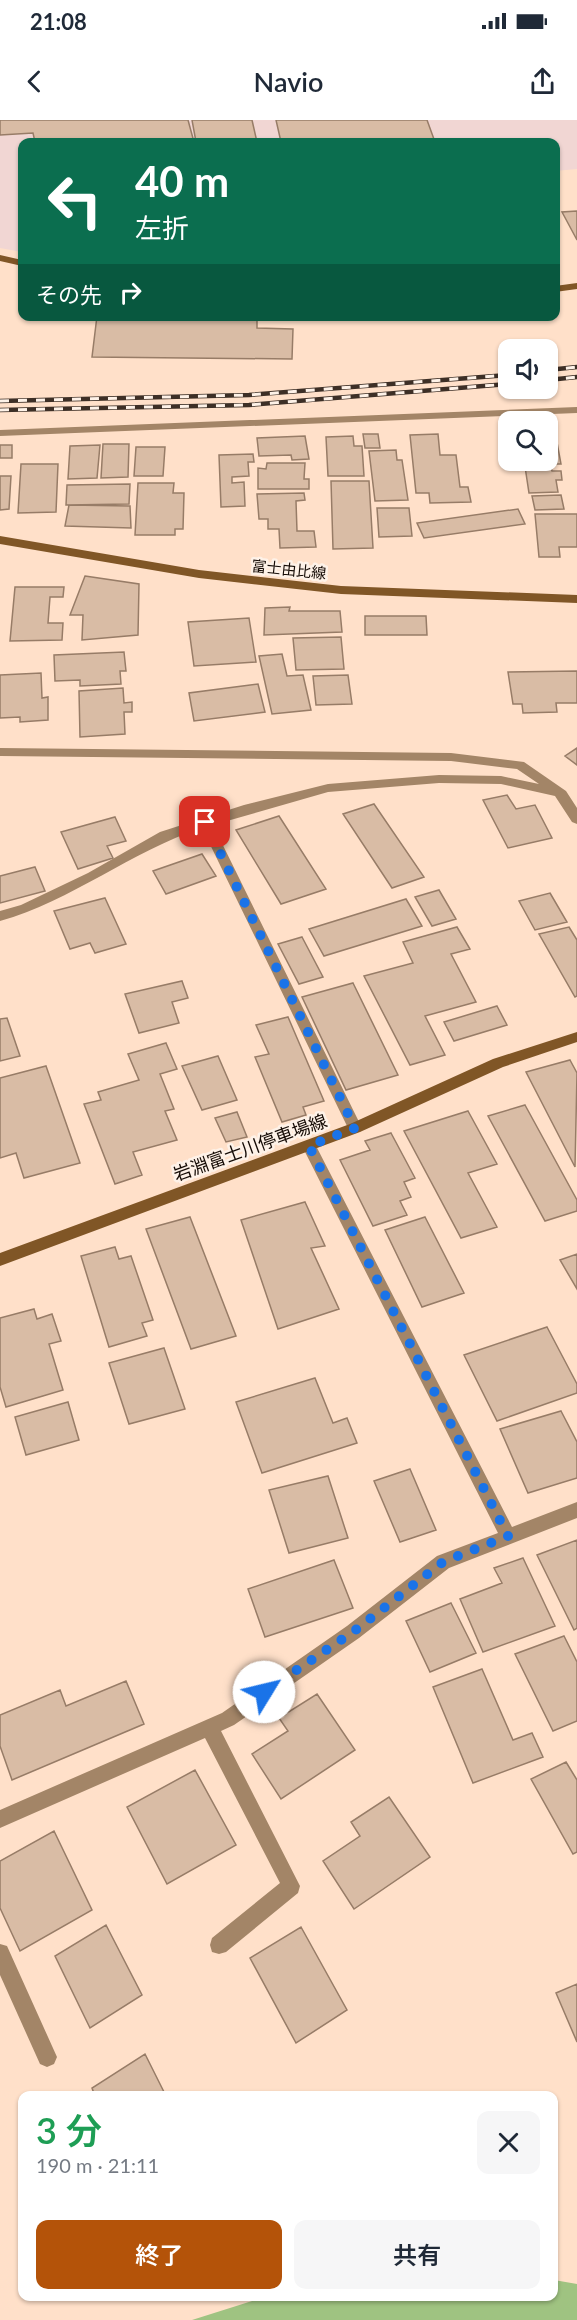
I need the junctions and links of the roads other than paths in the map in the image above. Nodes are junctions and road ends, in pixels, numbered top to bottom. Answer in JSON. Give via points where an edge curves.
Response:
{"nodes":[{"id":1,"x":0,"y":258,"type":"edge"},
{"id":2,"x":18,"y":262,"type":"edge"},
{"id":3,"x":577,"y":286,"type":"edge"},
{"id":4,"x":560,"y":289,"type":"edge"},
{"id":5,"x":577,"y":410,"type":"edge"},
{"id":6,"x":0,"y":433,"type":"edge"},
{"id":7,"x":0,"y":540,"type":"edge"},
{"id":8,"x":577,"y":599,"type":"edge"},
{"id":9,"x":0,"y":752,"type":"edge"},
{"id":10,"x":562,"y":794,"type":"junction"},
{"id":11,"x":577,"y":819,"type":"edge"},
{"id":12,"x":205,"y":822,"type":"junction"},
{"id":13,"x":0,"y":916,"type":"edge"},
{"id":14,"x":577,"y":1036,"type":"edge"},
{"id":15,"x":355,"y":1128,"type":"junction"},
{"id":16,"x":309,"y":1146,"type":"junction"},
{"id":17,"x":0,"y":1260,"type":"edge"},
{"id":18,"x":577,"y":1510,"type":"edge"},
{"id":19,"x":508,"y":1536,"type":"junction"},
{"id":20,"x":209,"y":1727,"type":"junction"},
{"id":21,"x":0,"y":1818,"type":"edge"},
{"id":22,"x":219,"y":1945,"type":"dead end"},
{"id":23,"x":0,"y":1953,"type":"edge"},
{"id":24,"x":48,"y":2057,"type":"dead end"}],
"edges":[{"from":1,"to":2,"type":"main road"},
{"from":3,"to":4,"type":"main road"},
{"from":5,"to":6,"type":"street"},
{"from":7,"to":8,"type":"main road","name":"富士由比線","via":[[199,574],[341,590]]},
{"from":9,"to":10,"type":"street","via":[[452,757],[520,765]]},
{"from":10,"to":11,"type":"street"},
{"from":10,"to":12,"type":"street","via":[[501,780],[439,779],[327,788]]},
{"from":12,"to":13,"type":"street","via":[[165,835],[93,876],[25,909]]},
{"from":12,"to":15,"type":"street"},
{"from":14,"to":15,"type":"main road","name":"岩淵富士川停車場線","via":[[498,1063]]},
{"from":15,"to":16,"type":"main road","name":"岩淵富士川停車場線"},
{"from":16,"to":17,"type":"main road","name":"岩淵富士川停車場線"},
{"from":16,"to":19,"type":"street"},
{"from":18,"to":19,"type":"street"},
{"from":19,"to":20,"type":"street","via":[[443,1562],[353,1632],[228,1719]]},
{"from":20,"to":21,"type":"street"},
{"from":20,"to":22,"type":"street","via":[[291,1886]]},
{"from":23,"to":24,"type":"street"}]}
